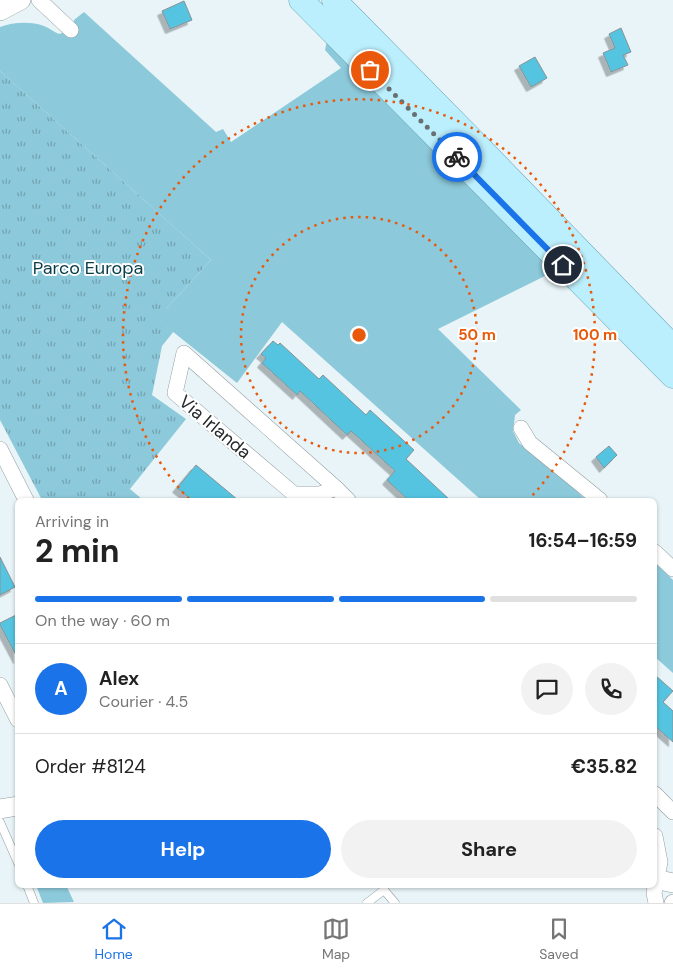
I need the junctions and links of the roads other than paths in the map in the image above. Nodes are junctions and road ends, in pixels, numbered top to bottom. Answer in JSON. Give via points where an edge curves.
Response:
{"nodes":[{"id":1,"x":21,"y":0,"type":"edge"},
{"id":2,"x":40,"y":0,"type":"edge"},
{"id":3,"x":301,"y":0,"type":"edge"},
{"id":4,"x":334,"y":0,"type":"edge"},
{"id":5,"x":0,"y":11,"type":"edge"},
{"id":6,"x":71,"y":30,"type":"dead end"},
{"id":7,"x":673,"y":347,"type":"edge"},
{"id":8,"x":673,"y":376,"type":"edge"},
{"id":9,"x":521,"y":428,"type":"dead end"},
{"id":10,"x":0,"y":449,"type":"edge"},
{"id":11,"x":336,"y":488,"type":"junction"},
{"id":12,"x":25,"y":498,"type":"edge"},
{"id":13,"x":346,"y":498,"type":"edge"},
{"id":14,"x":598,"y":498,"type":"edge"},
{"id":15,"x":657,"y":554,"type":"edge"},
{"id":16,"x":673,"y":569,"type":"edge"},
{"id":17,"x":0,"y":685,"type":"edge"},
{"id":18,"x":15,"y":714,"type":"edge"},
{"id":19,"x":657,"y":796,"type":"edge"},
{"id":20,"x":15,"y":806,"type":"edge"},
{"id":21,"x":0,"y":809,"type":"edge"},
{"id":22,"x":673,"y":812,"type":"edge"},
{"id":23,"x":0,"y":822,"type":"edge"},
{"id":24,"x":657,"y":846,"type":"edge"},
{"id":25,"x":15,"y":856,"type":"edge"},
{"id":26,"x":662,"y":880,"type":"edge"},
{"id":27,"x":28,"y":888,"type":"edge"},
{"id":28,"x":383,"y":888,"type":"edge"},
{"id":29,"x":385,"y":888,"type":"edge"},
{"id":30,"x":34,"y":903,"type":"edge"},
{"id":31,"x":366,"y":903,"type":"edge"},
{"id":32,"x":395,"y":903,"type":"edge"},
{"id":33,"x":656,"y":903,"type":"edge"}],
"edges":[{"from":1,"to":5,"type":"street"},
{"from":2,"to":6,"type":"street"},
{"from":3,"to":8,"type":"main road"},
{"from":4,"to":7,"type":"main road"},
{"from":9,"to":14,"type":"street","via":[[530,443]]},
{"from":10,"to":12,"type":"street"},
{"from":11,"to":11,"type":"street","name":"Via Irlanda","via":[[314,469],[184,353],[175,393],[294,494],[320,494]]},
{"from":11,"to":13,"type":"street","name":"Via Irlanda"},
{"from":15,"to":16,"type":"street"},
{"from":17,"to":18,"type":"street"},
{"from":19,"to":22,"type":"street"},
{"from":20,"to":21,"type":"street"},
{"from":23,"to":25,"type":"lane"},
{"from":24,"to":26,"type":"street"},
{"from":26,"to":33,"type":"street","via":[[654,893]]},
{"from":27,"to":30,"type":"lane"},
{"from":28,"to":31,"type":"lane"},
{"from":29,"to":32,"type":"lane"}]}
